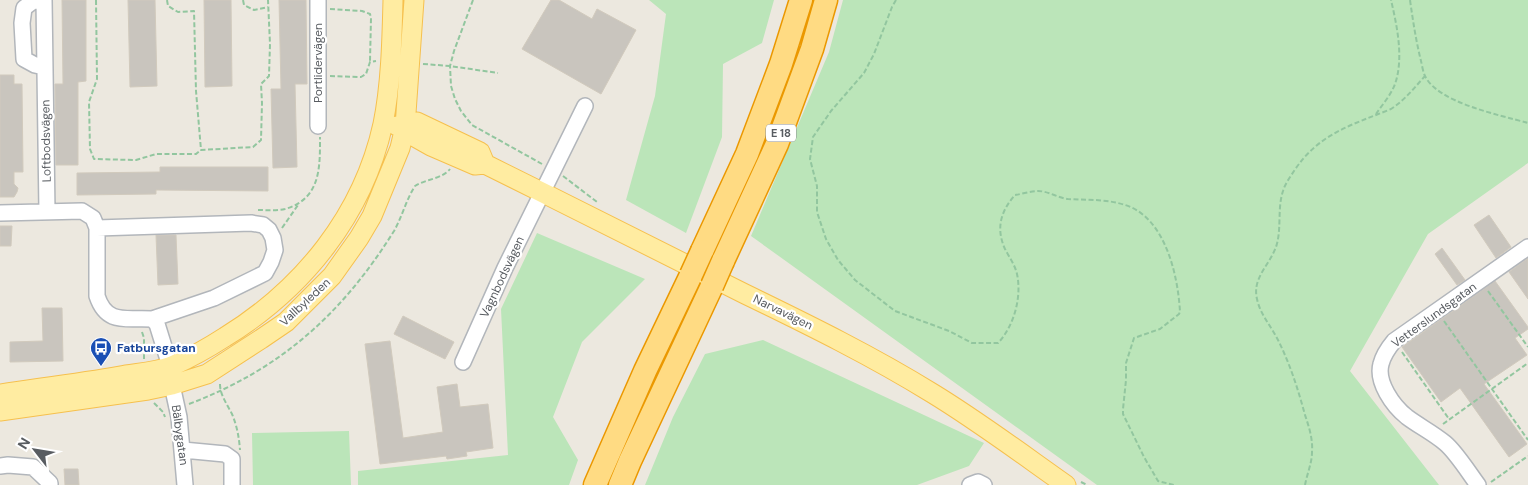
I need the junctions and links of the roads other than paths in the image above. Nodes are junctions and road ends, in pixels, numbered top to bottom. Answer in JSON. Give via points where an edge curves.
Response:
{"nodes":[{"id":1,"x":39,"y":0,"type":"edge"},
{"id":2,"x":44,"y":0,"type":"edge"},
{"id":3,"x":394,"y":0,"type":"edge"},
{"id":4,"x":414,"y":0,"type":"edge"},
{"id":5,"x":801,"y":0,"type":"edge"},
{"id":6,"x":826,"y":0,"type":"edge"},
{"id":7,"x":318,"y":4,"type":"edge"},
{"id":8,"x":45,"y":70,"type":"junction"},
{"id":9,"x":585,"y":106,"type":"dead end"},
{"id":10,"x":383,"y":123,"type":"junction"},
{"id":11,"x":318,"y":126,"type":"road end"},
{"id":12,"x":405,"y":127,"type":"junction"},
{"id":13,"x":431,"y":146,"type":"junction"},
{"id":14,"x":396,"y":160,"type":"junction"},
{"id":15,"x":485,"y":164,"type":"junction"},
{"id":16,"x":542,"y":193,"type":"junction"},
{"id":17,"x":47,"y":212,"type":"junction"},
{"id":18,"x":0,"y":213,"type":"edge"},
{"id":19,"x":97,"y":228,"type":"junction"},
{"id":20,"x":1528,"y":247,"type":"edge"},
{"id":21,"x":152,"y":319,"type":"junction"},
{"id":22,"x":463,"y":362,"type":"dead end"},
{"id":23,"x":170,"y":366,"type":"junction"},
{"id":24,"x":172,"y":385,"type":"junction"},
{"id":25,"x":0,"y":394,"type":"edge"},
{"id":26,"x":0,"y":411,"type":"edge"},
{"id":27,"x":183,"y":450,"type":"junction"},
{"id":28,"x":0,"y":466,"type":"edge"},
{"id":29,"x":50,"y":485,"type":"edge"},
{"id":30,"x":185,"y":485,"type":"edge"},
{"id":31,"x":232,"y":485,"type":"edge"},
{"id":32,"x":595,"y":485,"type":"edge"},
{"id":33,"x":620,"y":485,"type":"edge"},
{"id":34,"x":970,"y":485,"type":"edge"},
{"id":35,"x":984,"y":485,"type":"edge"},
{"id":36,"x":1066,"y":485,"type":"edge"},
{"id":37,"x":1478,"y":485,"type":"edge"}],
"edges":[{"from":1,"to":8,"type":"street","via":[[24,8],[24,59]]},
{"from":2,"to":8,"type":"street","name":"Loftbodsvägen"},
{"from":3,"to":10,"type":"main road","name":"Vallbyleden","via":[[391,62]]},
{"from":4,"to":12,"type":"main road","name":"Vallbyleden"},
{"from":5,"to":32,"type":"highway","number":"E 18","bridge":true,"via":[[781,64],[746,154]]},
{"from":6,"to":33,"type":"highway","number":"E 18","bridge":true,"via":[[812,49],[777,144]]},
{"from":7,"to":11,"type":"street","name":"Portlidervägen"},
{"from":8,"to":17,"type":"street","name":"Loftbodsvägen"},
{"from":9,"to":16,"type":"street","name":"Vagnbodsvägen"},
{"from":10,"to":12,"type":"main road","name":"Narvavägen"},
{"from":10,"to":23,"type":"main road","name":"Vallbyleden","via":[[375,154],[350,210],[303,275],[238,329]]},
{"from":12,"to":13,"type":"main road","name":"Narvavägen"},
{"from":12,"to":14,"type":"main road","name":"Vallbyleden"},
{"from":12,"to":15,"type":"main road","name":"Narvavägen","via":[[417,122],[463,143],[480,152]]},
{"from":13,"to":14,"type":"main road","via":[[413,148]]},
{"from":13,"to":15,"type":"main road","name":"Narvavägen","via":[[475,165]]},
{"from":14,"to":24,"type":"main road","name":"Vallbyleden","via":[[360,238],[332,276],[286,322],[207,374]]},
{"from":15,"to":16,"type":"main road","name":"Narvavägen"},
{"from":16,"to":22,"type":"street","name":"Vagnbodsvägen"},
{"from":16,"to":36,"type":"main road","name":"Narvavägen","via":[[868,356],[933,394]]},
{"from":17,"to":18,"type":"street"},
{"from":17,"to":19,"type":"street","via":[[82,211],[93,218]]},
{"from":19,"to":21,"type":"street","via":[[97,296],[100,304],[116,318]]},
{"from":19,"to":21,"type":"street","via":[[251,223],[269,230],[275,250],[265,273],[214,298]]},
{"from":20,"to":37,"type":"street","name":"Vetterslundsgatan","via":[[1394,341],[1381,363],[1380,374],[1392,401],[1446,444]]},
{"from":21,"to":23,"type":"street","via":[[157,324]]},
{"from":23,"to":24,"type":"street"},
{"from":23,"to":25,"type":"main road","name":"Vallbyleden"},
{"from":24,"to":26,"type":"main road","name":"Vallbyleden","via":[[103,398]]},
{"from":24,"to":27,"type":"street","name":"Bälbygatan"},
{"from":27,"to":30,"type":"street","name":"Bälbygatan"},
{"from":27,"to":31,"type":"street","via":[[225,454],[232,459]]},
{"from":28,"to":29,"type":"street","via":[[33,467]]},
{"from":34,"to":35,"type":"street","via":[[978,482]]}]}
